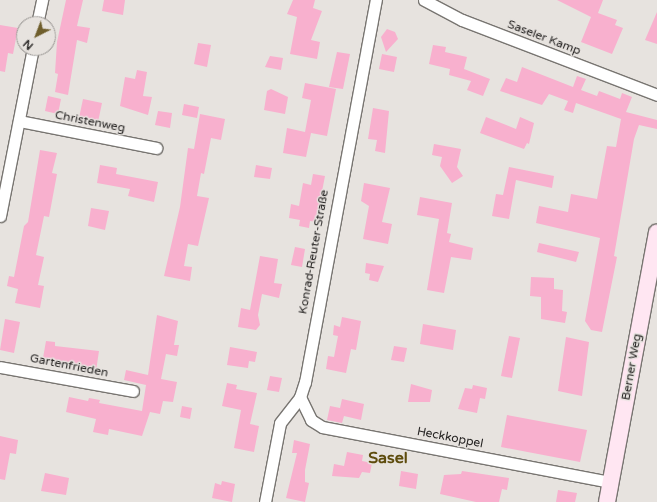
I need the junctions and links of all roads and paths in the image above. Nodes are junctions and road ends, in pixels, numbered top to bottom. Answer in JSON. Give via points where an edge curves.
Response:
{"nodes":[{"id":1,"x":42,"y":0,"type":"edge"},
{"id":2,"x":376,"y":0,"type":"edge"},
{"id":3,"x":424,"y":0,"type":"edge"},
{"id":4,"x":39,"y":16,"type":"edge"},
{"id":5,"x":31,"y":56,"type":"edge"},
{"id":6,"x":657,"y":95,"type":"edge"},
{"id":7,"x":19,"y":121,"type":"junction"},
{"id":8,"x":156,"y":148,"type":"dead end"},
{"id":9,"x":0,"y":216,"type":"edge"},
{"id":10,"x":657,"y":232,"type":"edge"},
{"id":11,"x":0,"y":367,"type":"edge"},
{"id":12,"x":133,"y":392,"type":"dead end"},
{"id":13,"x":300,"y":397,"type":"junction"},
{"id":14,"x":611,"y":482,"type":"junction"},
{"id":15,"x":265,"y":502,"type":"edge"},
{"id":16,"x":607,"y":502,"type":"edge"}],
"edges":[{"from":1,"to":4,"type":"street"},
{"from":2,"to":13,"type":"street","name":"Konrad-Reuter-Straße","via":[[305,382]]},
{"from":3,"to":6,"type":"street","name":"Saseler Kamp","via":[[462,20]]},
{"from":5,"to":7,"type":"street"},
{"from":7,"to":8,"type":"street","name":"Christenweg"},
{"from":7,"to":9,"type":"street"},
{"from":10,"to":14,"type":"street","name":"Berner Weg"},
{"from":11,"to":12,"type":"street","name":"Gartenfrieden"},
{"from":13,"to":14,"type":"street","name":"Heckkoppel","via":[[311,420],[322,427]]},
{"from":13,"to":15,"type":"street","name":"Konrad-Reuter-Straße","via":[[280,423]]},
{"from":14,"to":16,"type":"street","name":"Berner Weg"}]}
